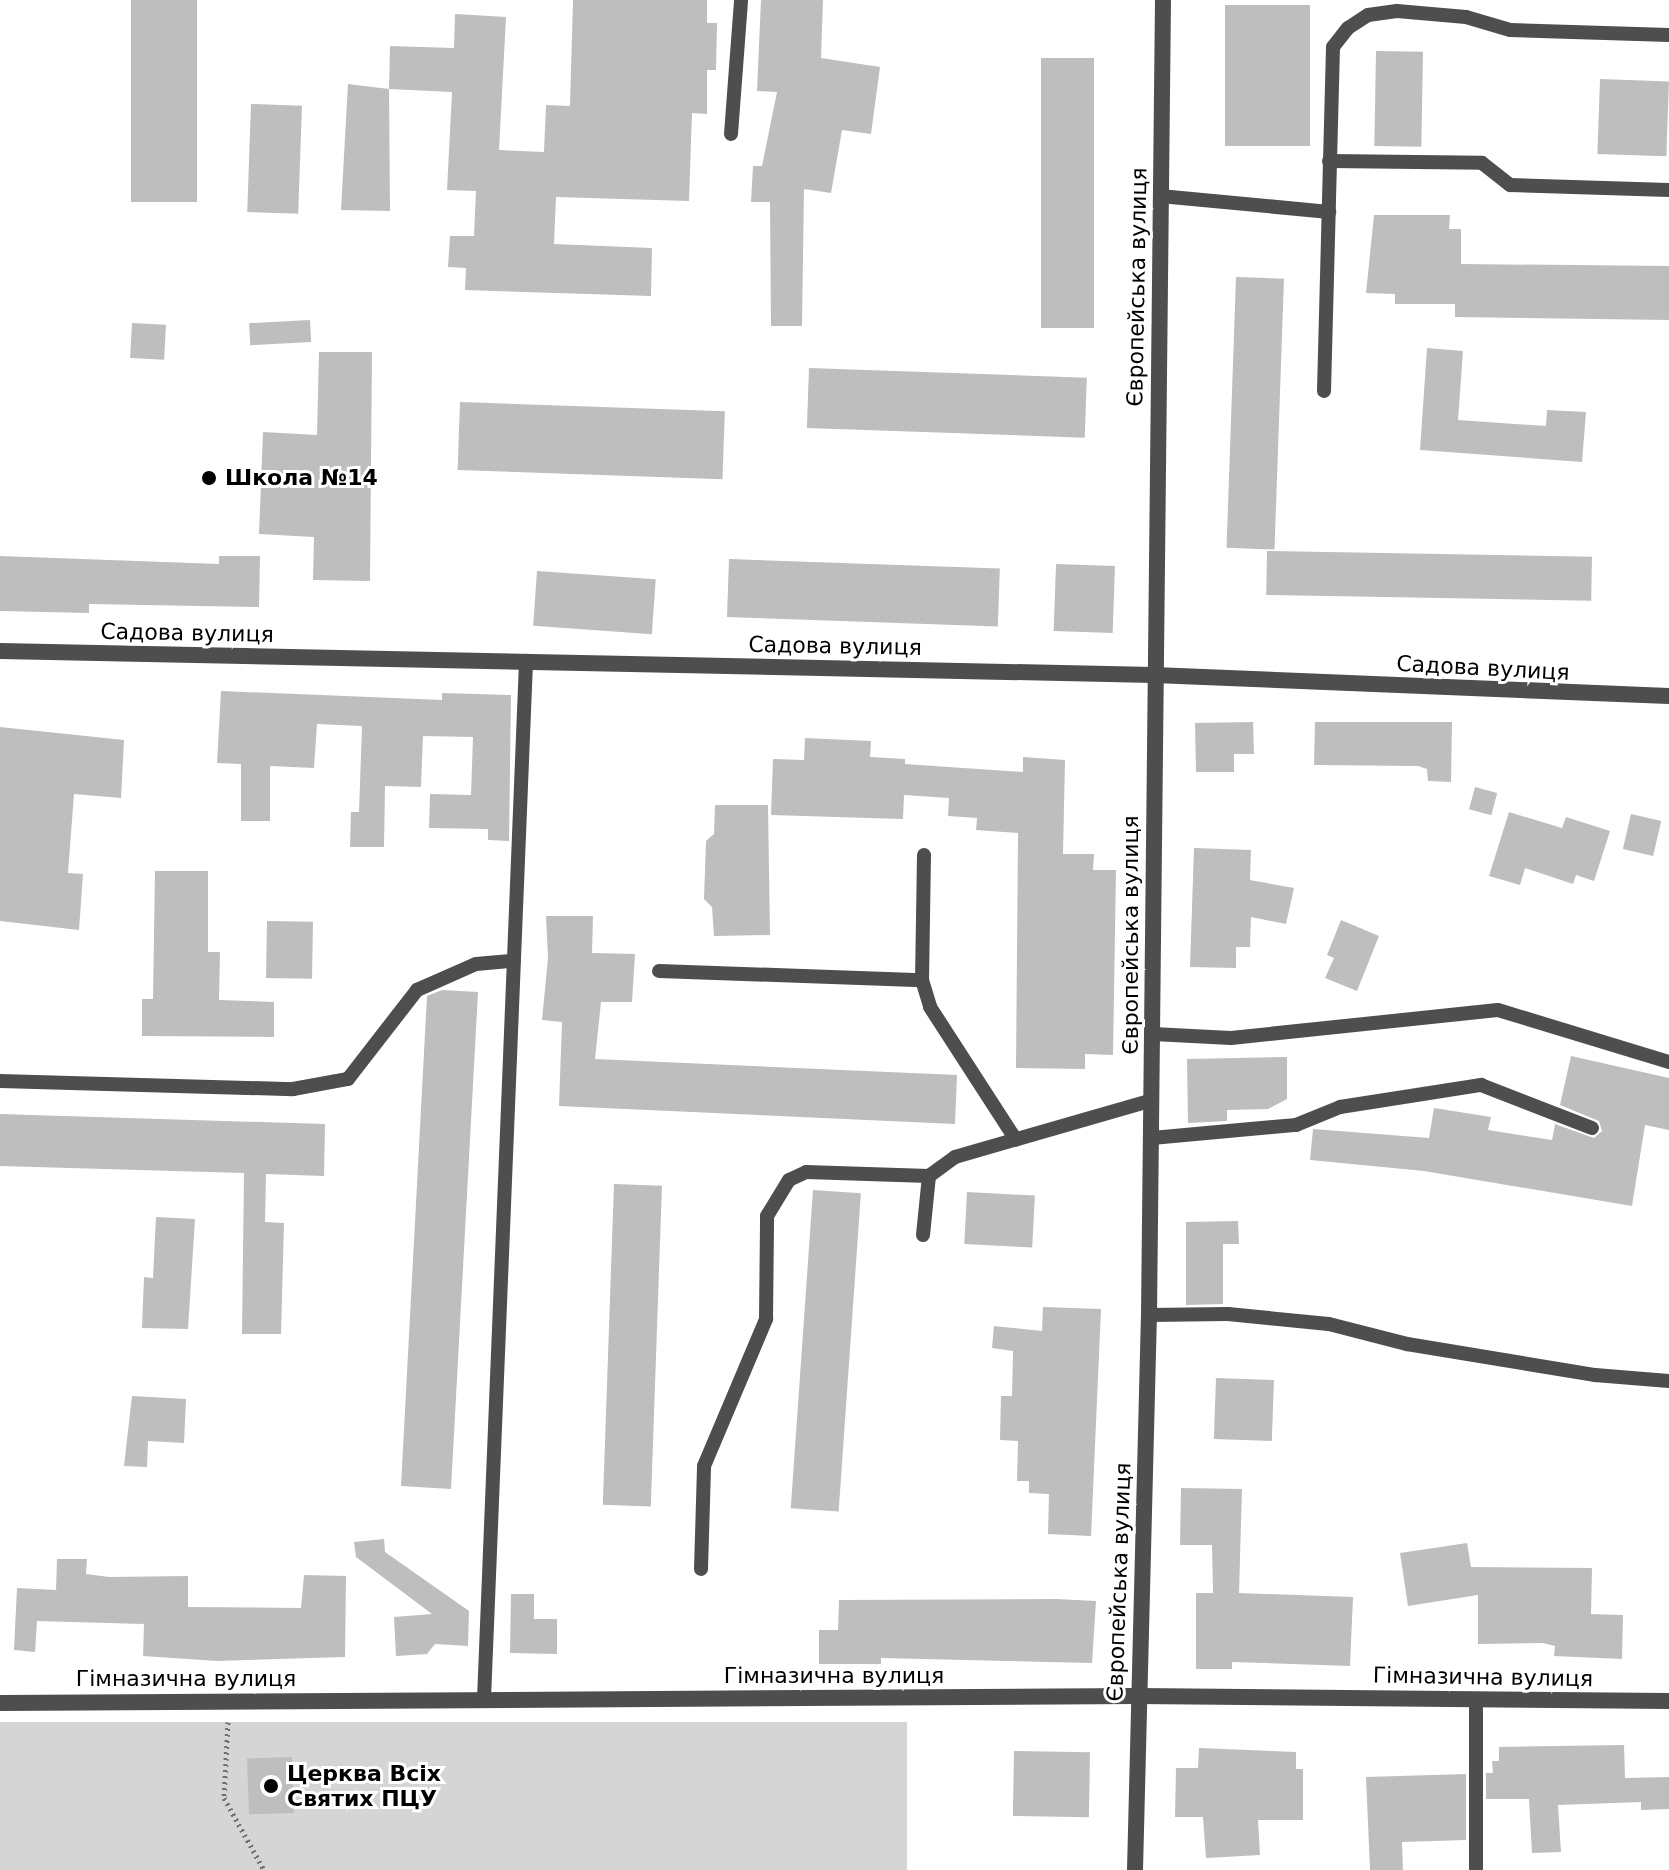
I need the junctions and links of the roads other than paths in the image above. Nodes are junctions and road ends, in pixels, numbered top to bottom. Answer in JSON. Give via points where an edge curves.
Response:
{"nodes":[{"id":1,"x":741,"y":0,"type":"edge"},
{"id":2,"x":1163,"y":0,"type":"edge"},
{"id":3,"x":1669,"y":35,"type":"edge"},
{"id":4,"x":731,"y":134,"type":"dead end"},
{"id":5,"x":1329,"y":161,"type":"junction"},
{"id":6,"x":1669,"y":190,"type":"edge"},
{"id":7,"x":1160,"y":196,"type":"junction"},
{"id":8,"x":1329,"y":212,"type":"junction"},
{"id":9,"x":1324,"y":391,"type":"dead end"},
{"id":10,"x":0,"y":651,"type":"edge"},
{"id":11,"x":526,"y":661,"type":"junction"},
{"id":12,"x":1154,"y":675,"type":"junction"},
{"id":13,"x":1669,"y":696,"type":"edge"},
{"id":14,"x":924,"y":855,"type":"dead end"},
{"id":15,"x":514,"y":961,"type":"junction"},
{"id":16,"x":659,"y":971,"type":"dead end"},
{"id":17,"x":922,"y":980,"type":"junction"},
{"id":18,"x":1153,"y":1034,"type":"junction"},
{"id":19,"x":1669,"y":1062,"type":"edge"},
{"id":20,"x":0,"y":1081,"type":"edge"},
{"id":21,"x":1152,"y":1100,"type":"junction"},
{"id":22,"x":1592,"y":1128,"type":"dead end"},
{"id":23,"x":1152,"y":1138,"type":"junction"},
{"id":24,"x":1016,"y":1140,"type":"junction"},
{"id":25,"x":929,"y":1176,"type":"junction"},
{"id":26,"x":923,"y":1235,"type":"dead end"},
{"id":27,"x":1149,"y":1315,"type":"junction"},
{"id":28,"x":1669,"y":1381,"type":"edge"},
{"id":29,"x":701,"y":1569,"type":"dead end"},
{"id":30,"x":1137,"y":1696,"type":"junction"},
{"id":31,"x":484,"y":1699,"type":"junction"},
{"id":32,"x":1476,"y":1699,"type":"junction"},
{"id":33,"x":1669,"y":1701,"type":"edge"},
{"id":34,"x":0,"y":1703,"type":"edge"},
{"id":35,"x":1135,"y":1870,"type":"edge"},
{"id":36,"x":1476,"y":1870,"type":"edge"}],
"edges":[{"from":1,"to":4,"type":"lane"},
{"from":2,"to":7,"type":"street","name":"Європейська вулиця"},
{"from":3,"to":5,"type":"lane","via":[[1510,30],[1466,17],[1397,11],[1368,15],[1333,47]]},
{"from":5,"to":6,"type":"lane","via":[[1482,163],[1510,185]]},
{"from":5,"to":8,"type":"lane"},
{"from":7,"to":8,"type":"lane"},
{"from":7,"to":12,"type":"street","name":"Європейська вулиця"},
{"from":8,"to":9,"type":"lane"},
{"from":10,"to":11,"type":"street","name":"Садова вулиця"},
{"from":11,"to":12,"type":"street","name":"Садова вулиця"},
{"from":11,"to":15,"type":"lane"},
{"from":12,"to":13,"type":"street","name":"Садова вулиця"},
{"from":12,"to":18,"type":"street","name":"Європейська вулиця"},
{"from":14,"to":17,"type":"lane"},
{"from":15,"to":20,"type":"lane","via":[[476,964],[417,990],[348,1079],[293,1089]]},
{"from":15,"to":31,"type":"lane"},
{"from":16,"to":17,"type":"lane"},
{"from":17,"to":24,"type":"lane","via":[[930,1007]]},
{"from":18,"to":19,"type":"lane","via":[[1231,1038],[1498,1010]]},
{"from":18,"to":21,"type":"street","name":"Європейська вулиця"},
{"from":21,"to":23,"type":"street","name":"Європейська вулиця"},
{"from":21,"to":24,"type":"lane"},
{"from":22,"to":23,"type":"lane","via":[[1481,1085],[1340,1107],[1296,1125]]},
{"from":23,"to":27,"type":"street","name":"Європейська вулиця"},
{"from":24,"to":25,"type":"lane","via":[[955,1157]]},
{"from":25,"to":26,"type":"lane"},
{"from":25,"to":29,"type":"lane","via":[[806,1172],[789,1180],[767,1216],[766,1319],[704,1466]]},
{"from":27,"to":28,"type":"lane","via":[[1228,1314],[1329,1324],[1407,1344],[1595,1375]]},
{"from":27,"to":30,"type":"street","name":"Європейська вулиця"},
{"from":30,"to":31,"type":"street","name":"Гімназична вулиця"},
{"from":30,"to":32,"type":"street","name":"Гімназична вулиця"},
{"from":30,"to":35,"type":"street","name":"Європейська вулиця"},
{"from":31,"to":34,"type":"street","name":"Гімназична вулиця"},
{"from":32,"to":33,"type":"street","name":"Гімназична вулиця"},
{"from":32,"to":36,"type":"lane"}]}
